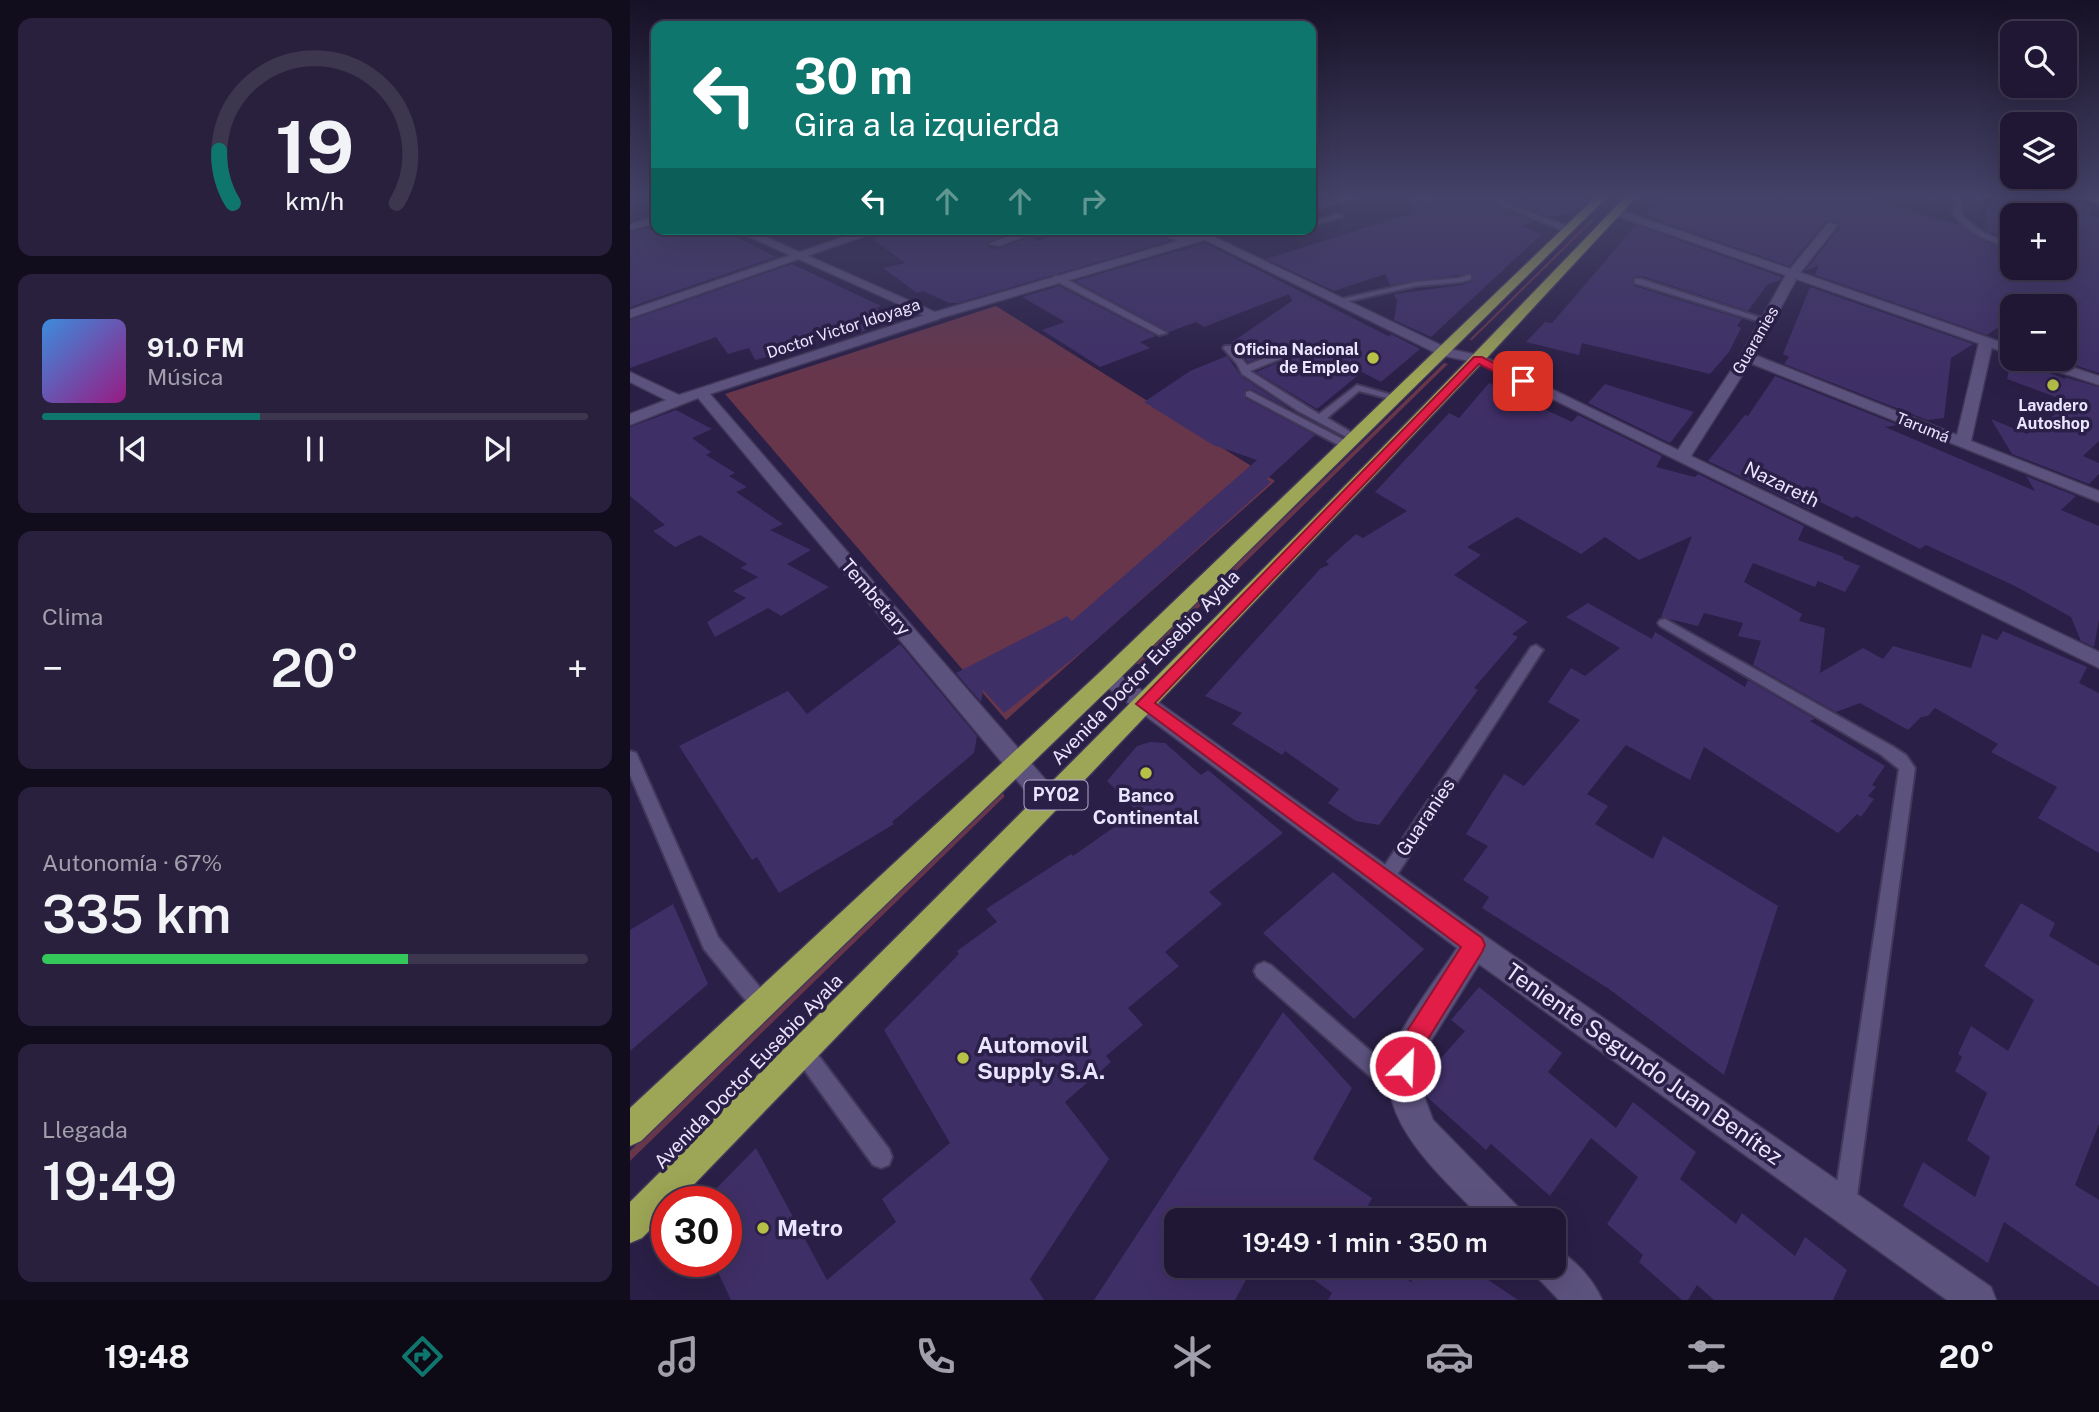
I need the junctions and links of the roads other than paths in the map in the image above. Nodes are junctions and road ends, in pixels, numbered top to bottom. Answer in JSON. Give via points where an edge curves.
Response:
{"nodes":[{"id":1,"x":799,"y":257,"type":"edge"},
{"id":2,"x":802,"y":257,"type":"edge"},
{"id":3,"x":1132,"y":257,"type":"edge"},
{"id":4,"x":1250,"y":257,"type":"edge"},
{"id":5,"x":1542,"y":257,"type":"edge"},
{"id":6,"x":1574,"y":257,"type":"edge"},
{"id":7,"x":1746,"y":257,"type":"edge"},
{"id":8,"x":1806,"y":257,"type":"edge"},
{"id":9,"x":1793,"y":273,"type":"junction"},
{"id":10,"x":1468,"y":276,"type":"dead end"},
{"id":11,"x":1057,"y":278,"type":"junction"},
{"id":12,"x":1638,"y":281,"type":"dead end"},
{"id":13,"x":1341,"y":300,"type":"junction"},
{"id":14,"x":630,"y":314,"type":"edge"},
{"id":15,"x":934,"y":316,"type":"junction"},
{"id":16,"x":1767,"y":321,"type":"junction"},
{"id":17,"x":1162,"y":333,"type":"dead end"},
{"id":18,"x":1986,"y":342,"type":"junction"},
{"id":19,"x":2000,"y":347,"type":"edge"},
{"id":20,"x":1228,"y":348,"type":"dead end"},
{"id":21,"x":1292,"y":351,"type":"dead end"},
{"id":22,"x":1445,"y":352,"type":"junction"},
{"id":23,"x":1747,"y":357,"type":"junction"},
{"id":24,"x":1478,"y":359,"type":"junction"},
{"id":25,"x":1243,"y":370,"type":"junction"},
{"id":26,"x":2069,"y":371,"type":"edge"},
{"id":27,"x":630,"y":376,"type":"edge"},
{"id":28,"x":2099,"y":381,"type":"edge"},
{"id":29,"x":701,"y":393,"type":"junction"},
{"id":30,"x":1250,"y":394,"type":"dead end"},
{"id":31,"x":1398,"y":398,"type":"junction"},
{"id":32,"x":678,"y":400,"type":"junction"},
{"id":33,"x":1320,"y":419,"type":"junction"},
{"id":34,"x":630,"y":420,"type":"edge"},
{"id":35,"x":1352,"y":442,"type":"junction"},
{"id":36,"x":1963,"y":442,"type":"junction"},
{"id":37,"x":1681,"y":458,"type":"junction"},
{"id":38,"x":2099,"y":496,"type":"edge"},
{"id":39,"x":1665,"y":623,"type":"dead end"},
{"id":40,"x":1536,"y":650,"type":"dead end"},
{"id":41,"x":2099,"y":661,"type":"edge"},
{"id":42,"x":1108,"y":677,"type":"junction"},
{"id":43,"x":1144,"y":704,"type":"junction"},
{"id":44,"x":630,"y":757,"type":"edge"},
{"id":45,"x":1018,"y":763,"type":"junction"},
{"id":46,"x":1049,"y":801,"type":"junction"},
{"id":47,"x":1385,"y":879,"type":"junction"},
{"id":48,"x":1475,"y":945,"type":"junction"},
{"id":49,"x":1264,"y":971,"type":"dead end"},
{"id":50,"x":762,"y":1005,"type":"junction"},
{"id":51,"x":802,"y":1050,"type":"junction"},
{"id":52,"x":1405,"y":1094,"type":"junction"},
{"id":53,"x":630,"y":1130,"type":"edge"},
{"id":54,"x":881,"y":1157,"type":"dead end"},
{"id":55,"x":1844,"y":1206,"type":"junction"},
{"id":56,"x":1496,"y":1208,"type":"edge"},
{"id":57,"x":630,"y":1226,"type":"edge"},
{"id":58,"x":1563,"y":1278,"type":"edge"},
{"id":59,"x":1584,"y":1300,"type":"edge"},
{"id":60,"x":1978,"y":1300,"type":"edge"}],
"edges":[{"from":1,"to":14,"type":"street"},
{"from":2,"to":15,"type":"street"},
{"from":3,"to":11,"type":"street","name":"Doctor Victor Idoyaga"},
{"from":4,"to":13,"type":"street","name":"Nazareth"},
{"from":5,"to":22,"type":"highway","name":"Avenida Doctor Eusebio Ayala","number":"PY02"},
{"from":6,"to":24,"type":"highway","name":"Avenida Doctor Eusebio Ayala","number":"PY02"},
{"from":7,"to":9,"type":"street"},
{"from":8,"to":9,"type":"street","name":"Guaranies"},
{"from":9,"to":16,"type":"street","name":"Guaranies"},
{"from":9,"to":18,"type":"street"},
{"from":10,"to":13,"type":"lane","via":[[1461,281],[1416,284]]},
{"from":11,"to":15,"type":"street","name":"Doctor Victor Idoyaga"},
{"from":11,"to":17,"type":"lane"},
{"from":12,"to":16,"type":"lane"},
{"from":13,"to":22,"type":"street","name":"Nazareth"},
{"from":15,"to":29,"type":"street","name":"Doctor Victor Idoyaga"},
{"from":16,"to":23,"type":"street","name":"Guaranies"},
{"from":18,"to":19,"type":"street"},
{"from":18,"to":36,"type":"street"},
{"from":20,"to":25,"type":"lane"},
{"from":21,"to":25,"type":"lane"},
{"from":22,"to":24,"type":"street","name":"Nazareth"},
{"from":22,"to":31,"type":"highway","name":"Avenida Doctor Eusebio Ayala","number":"PY02"},
{"from":23,"to":36,"type":"street","name":"Tarumá"},
{"from":23,"to":37,"type":"street","name":"Guaranies"},
{"from":24,"to":37,"type":"street","name":"Nazareth"},
{"from":24,"to":43,"type":"highway","name":"Avenida Doctor Eusebio Ayala","number":"PY02"},
{"from":25,"to":33,"type":"lane"},
{"from":26,"to":28,"type":"street"},
{"from":27,"to":32,"type":"street"},
{"from":29,"to":32,"type":"street","name":"Doctor Victor Idoyaga"},
{"from":29,"to":45,"type":"street","name":"Tembetary"},
{"from":30,"to":35,"type":"lane"},
{"from":31,"to":33,"type":"lane","via":[[1357,387]]},
{"from":31,"to":35,"type":"highway","name":"Avenida Doctor Eusebio Ayala","number":"PY02"},
{"from":32,"to":34,"type":"street","name":"Doctor Victor Idoyaga"},
{"from":33,"to":35,"type":"lane"},
{"from":35,"to":42,"type":"highway","name":"Avenida Doctor Eusebio Ayala","number":"PY02"},
{"from":36,"to":38,"type":"street","name":"Tarumá"},
{"from":37,"to":41,"type":"street","name":"Nazareth"},
{"from":39,"to":55,"type":"lane","via":[[1886,750],[1908,768]]},
{"from":40,"to":47,"type":"lane","name":"Guaranies"},
{"from":42,"to":43,"type":"street","name":"Teniente Segundo Juan Benítez"},
{"from":42,"to":45,"type":"highway","name":"Avenida Doctor Eusebio Ayala","number":"PY02"},
{"from":43,"to":46,"type":"highway","name":"Avenida Doctor Eusebio Ayala","number":"PY02"},
{"from":43,"to":47,"type":"street","name":"Teniente Segundo Juan Benítez"},
{"from":44,"to":50,"type":"lane","via":[[711,943]]},
{"from":45,"to":46,"type":"street","name":"Tembetary"},
{"from":45,"to":50,"type":"highway","name":"Avenida Doctor Eusebio Ayala","number":"PY02"},
{"from":46,"to":51,"type":"highway","name":"Avenida Doctor Eusebio Ayala","number":"PY02"},
{"from":47,"to":48,"type":"street","name":"Teniente Segundo Juan Benítez"},
{"from":48,"to":52,"type":"street","via":[[1410,1047]]},
{"from":48,"to":55,"type":"street","name":"Teniente Segundo Juan Benítez"},
{"from":49,"to":52,"type":"lane"},
{"from":50,"to":53,"type":"highway","name":"Avenida Doctor Eusebio Ayala","number":"PY02"},
{"from":51,"to":54,"type":"lane"},
{"from":51,"to":57,"type":"highway","name":"Avenida Doctor Eusebio Ayala","number":"PY02"},
{"from":52,"to":56,"type":"street","via":[[1422,1131]]},
{"from":55,"to":60,"type":"street","name":"Teniente Segundo Juan Benítez"},
{"from":58,"to":59,"type":"street"}]}
